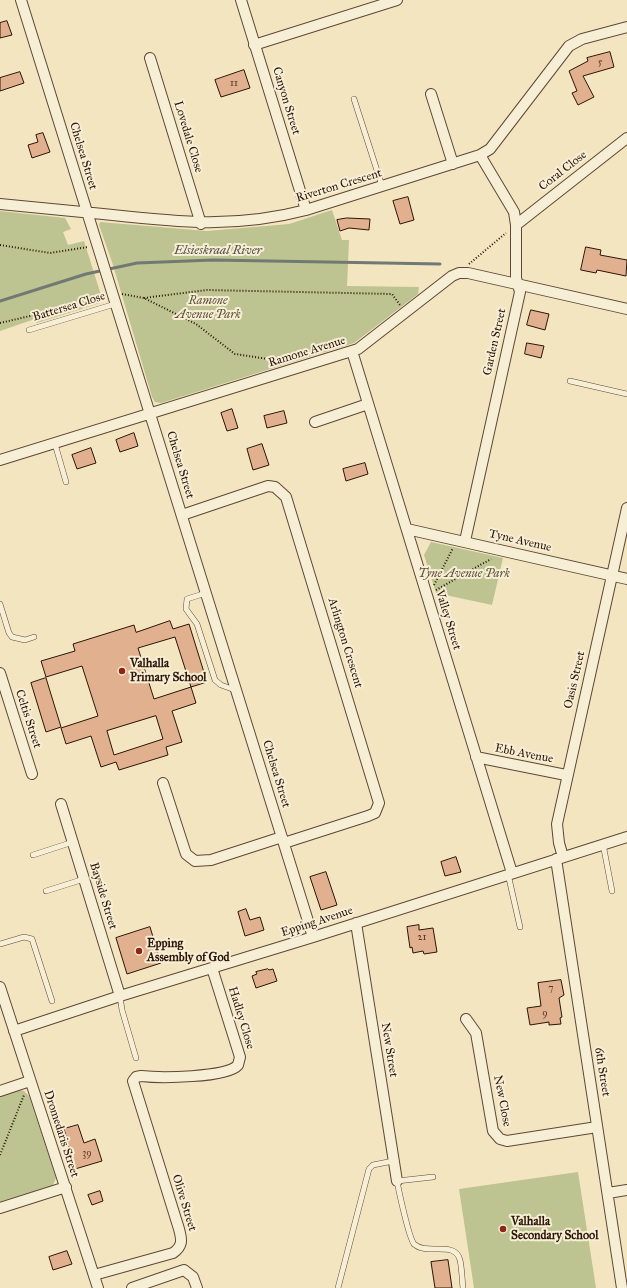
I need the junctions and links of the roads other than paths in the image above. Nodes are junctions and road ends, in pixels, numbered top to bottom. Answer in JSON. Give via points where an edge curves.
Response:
{"nodes":[{"id":1,"x":21,"y":0,"type":"edge"},
{"id":2,"x":241,"y":0,"type":"edge"},
{"id":3,"x":397,"y":0,"type":"edge"},
{"id":4,"x":627,"y":26,"type":"edge"},
{"id":5,"x":254,"y":45,"type":"junction"},
{"id":6,"x":150,"y":58,"type":"dead end"},
{"id":7,"x":431,"y":94,"type":"dead end"},
{"id":8,"x":354,"y":99,"type":"dead end"},
{"id":9,"x":627,"y":138,"type":"edge"},
{"id":10,"x":480,"y":155,"type":"junction"},
{"id":11,"x":453,"y":164,"type":"junction"},
{"id":12,"x":382,"y":186,"type":"junction"},
{"id":13,"x":0,"y":204,"type":"edge"},
{"id":14,"x":306,"y":210,"type":"junction"},
{"id":15,"x":86,"y":212,"type":"junction"},
{"id":16,"x":200,"y":224,"type":"junction"},
{"id":17,"x":516,"y":225,"type":"junction"},
{"id":18,"x":518,"y":284,"type":"junction"},
{"id":19,"x":112,"y":298,"type":"junction"},
{"id":20,"x":627,"y":308,"type":"edge"},
{"id":21,"x":29,"y":330,"type":"dead end"},
{"id":22,"x":352,"y":351,"type":"junction"},
{"id":23,"x":570,"y":381,"type":"dead end"},
{"id":24,"x":627,"y":394,"type":"edge"},
{"id":25,"x":368,"y":404,"type":"junction"},
{"id":26,"x":150,"y":414,"type":"junction"},
{"id":27,"x":315,"y":422,"type":"dead end"},
{"id":28,"x":54,"y":444,"type":"junction"},
{"id":29,"x":0,"y":460,"type":"edge"},
{"id":30,"x":66,"y":482,"type":"dead end"},
{"id":31,"x":627,"y":508,"type":"edge"},
{"id":32,"x":182,"y":515,"type":"junction"},
{"id":33,"x":407,"y":529,"type":"junction"},
{"id":34,"x":460,"y":543,"type":"junction"},
{"id":35,"x":612,"y":576,"type":"junction"},
{"id":36,"x":627,"y":579,"type":"edge"},
{"id":37,"x":206,"y":593,"type":"junction"},
{"id":38,"x":0,"y":604,"type":"edge"},
{"id":39,"x":34,"y":637,"type":"dead end"},
{"id":40,"x":0,"y":672,"type":"edge"},
{"id":41,"x":236,"y":690,"type":"junction"},
{"id":42,"x":476,"y":757,"type":"junction"},
{"id":43,"x":32,"y":774,"type":"dead end"},
{"id":44,"x":566,"y":775,"type":"junction"},
{"id":45,"x":163,"y":783,"type":"dead end"},
{"id":46,"x":61,"y":804,"type":"dead end"},
{"id":47,"x":627,"y":837,"type":"edge"},
{"id":48,"x":283,"y":840,"type":"junction"},
{"id":49,"x":73,"y":842,"type":"junction"},
{"id":50,"x":603,"y":844,"type":"junction"},
{"id":51,"x":33,"y":855,"type":"dead end"},
{"id":52,"x":560,"y":858,"type":"junction"},
{"id":53,"x":510,"y":874,"type":"junction"},
{"id":54,"x":84,"y":879,"type":"junction"},
{"id":55,"x":46,"y":891,"type":"dead end"},
{"id":56,"x":612,"y":891,"type":"dead end"},
{"id":57,"x":356,"y":924,"type":"junction"},
{"id":58,"x":520,"y":927,"type":"dead end"},
{"id":59,"x":314,"y":937,"type":"junction"},
{"id":60,"x":0,"y":944,"type":"edge"},
{"id":61,"x":212,"y":968,"type":"junction"},
{"id":62,"x":0,"y":987,"type":"edge"},
{"id":63,"x":120,"y":996,"type":"junction"},
{"id":64,"x":52,"y":1001,"type":"dead end"},
{"id":65,"x":466,"y":1020,"type":"dead end"},
{"id":66,"x":14,"y":1031,"type":"junction"},
{"id":67,"x":136,"y":1058,"type":"dead end"},
{"id":68,"x":134,"y":1079,"type":"joint"},
{"id":69,"x":30,"y":1081,"type":"junction"},
{"id":70,"x":0,"y":1091,"type":"edge"},
{"id":71,"x":598,"y":1127,"type":"junction"},
{"id":72,"x":394,"y":1161,"type":"junction"},
{"id":73,"x":433,"y":1177,"type":"dead end"},
{"id":74,"x":397,"y":1181,"type":"junction"},
{"id":75,"x":66,"y":1187,"type":"junction"},
{"id":76,"x":627,"y":1190,"type":"edge"},
{"id":77,"x":608,"y":1193,"type":"junction"},
{"id":78,"x":0,"y":1208,"type":"edge"},
{"id":79,"x":94,"y":1274,"type":"junction"},
{"id":80,"x":98,"y":1288,"type":"edge"},
{"id":81,"x":132,"y":1288,"type":"edge"},
{"id":82,"x":197,"y":1288,"type":"edge"},
{"id":83,"x":338,"y":1288,"type":"edge"},
{"id":84,"x":463,"y":1288,"type":"edge"},
{"id":85,"x":622,"y":1288,"type":"edge"}],
"edges":[{"from":1,"to":15,"type":"street","name":"Chelsea Street"},
{"from":2,"to":5,"type":"street","name":"Canyon Street"},
{"from":3,"to":5,"type":"street"},
{"from":4,"to":10,"type":"street","name":"Riverton Crescent","via":[[582,39],[569,46],[490,149]]},
{"from":5,"to":14,"type":"street","name":"Canyon Street"},
{"from":6,"to":16,"type":"street","name":"Lovedale Close"},
{"from":7,"to":11,"type":"street"},
{"from":8,"to":12,"type":"lane"},
{"from":9,"to":17,"type":"street","name":"Coral Close"},
{"from":10,"to":11,"type":"street","name":"Riverton Crescent"},
{"from":10,"to":17,"type":"street","name":"Garden Street","via":[[510,204]]},
{"from":11,"to":12,"type":"street","name":"Riverton Crescent"},
{"from":12,"to":14,"type":"street","name":"Riverton Crescent"},
{"from":13,"to":15,"type":"street","name":"Riverton Crescent"},
{"from":14,"to":16,"type":"street","name":"Riverton Crescent","via":[[277,218]]},
{"from":15,"to":16,"type":"street","name":"Riverton Crescent"},
{"from":15,"to":19,"type":"street","name":"Chelsea Street","via":[[93,248]]},
{"from":17,"to":18,"type":"street","name":"Garden Street"},
{"from":18,"to":20,"type":"street"},
{"from":18,"to":22,"type":"street","name":"Ramone Avenue","via":[[459,272]]},
{"from":18,"to":34,"type":"street","name":"Garden Street","via":[[520,292]]},
{"from":19,"to":21,"type":"lane","name":"Battersea Close"},
{"from":19,"to":26,"type":"street","name":"Chelsea Street"},
{"from":22,"to":25,"type":"street","name":"Valley Street"},
{"from":22,"to":26,"type":"street","name":"Ramone Avenue"},
{"from":23,"to":24,"type":"lane"},
{"from":25,"to":27,"type":"street"},
{"from":25,"to":33,"type":"street","name":"Valley Street"},
{"from":26,"to":28,"type":"street","name":"Ramone Avenue"},
{"from":26,"to":32,"type":"street","name":"Chelsea Street"},
{"from":28,"to":29,"type":"street","name":"Ramone Avenue"},
{"from":28,"to":30,"type":"lane"},
{"from":31,"to":35,"type":"street","name":"Oasis Street"},
{"from":32,"to":37,"type":"street","name":"Chelsea Street"},
{"from":32,"to":48,"type":"street","name":"Arlington Crescent","via":[[268,486],[275,487],[286,497],[380,803],[375,813],[368,816]]},
{"from":33,"to":34,"type":"street","name":"Tyne Avenue"},
{"from":33,"to":42,"type":"street","name":"Valley Street"},
{"from":34,"to":35,"type":"street","name":"Tyne Avenue"},
{"from":35,"to":36,"type":"street","name":"Tyne Avenue"},
{"from":35,"to":44,"type":"street","name":"Oasis Street"},
{"from":37,"to":41,"type":"street","name":"Chelsea Street"},
{"from":37,"to":41,"type":"lane","via":[[187,599],[186,609],[197,624],[215,680]]},
{"from":38,"to":39,"type":"lane","via":[[12,637],[25,640]]},
{"from":40,"to":43,"type":"street","name":"Celtis Street"},
{"from":41,"to":48,"type":"street","name":"Chelsea Street"},
{"from":42,"to":44,"type":"street","name":"Ebb Avenue"},
{"from":42,"to":53,"type":"street","name":"Valley Street"},
{"from":44,"to":52,"type":"street","name":"Oasis Street","via":[[557,824]]},
{"from":45,"to":48,"type":"street","via":[[186,854],[195,861],[211,860]]},
{"from":46,"to":49,"type":"street","name":"Bayside Street"},
{"from":47,"to":50,"type":"street","name":"Epping Avenue"},
{"from":48,"to":59,"type":"street","name":"Chelsea Street"},
{"from":49,"to":51,"type":"lane"},
{"from":49,"to":54,"type":"street","name":"Bayside Street"},
{"from":50,"to":52,"type":"street","name":"Epping Avenue"},
{"from":50,"to":56,"type":"lane"},
{"from":52,"to":53,"type":"street","name":"Epping Avenue"},
{"from":52,"to":71,"type":"street","name":"6th Street"},
{"from":53,"to":57,"type":"street","name":"Epping Avenue"},
{"from":53,"to":58,"type":"lane"},
{"from":54,"to":55,"type":"lane"},
{"from":54,"to":63,"type":"street","name":"Bayside Street"},
{"from":57,"to":59,"type":"street","name":"Epping Avenue"},
{"from":57,"to":72,"type":"street","name":"New Street"},
{"from":59,"to":61,"type":"street","name":"Epping Avenue"},
{"from":60,"to":64,"type":"lane","via":[[24,937],[32,939]]},
{"from":61,"to":63,"type":"street","name":"Epping Avenue"},
{"from":61,"to":68,"type":"street","name":"Hadley Close","via":[[240,1057],[238,1065],[230,1070],[178,1078],[140,1076]]},
{"from":62,"to":66,"type":"street","name":"Dromedaris Street"},
{"from":63,"to":66,"type":"street","name":"Epping Avenue"},
{"from":63,"to":67,"type":"lane"},
{"from":65,"to":71,"type":"street","name":"New Close","via":[[476,1033],[493,1128],[500,1139],[507,1141]]},
{"from":66,"to":69,"type":"street","name":"Dromedaris Street"},
{"from":68,"to":79,"type":"street","name":"Olive Street","via":[[179,1229],[181,1244],[173,1253]]},
{"from":69,"to":70,"type":"street"},
{"from":69,"to":75,"type":"street","name":"Dromedaris Street"},
{"from":71,"to":77,"type":"street","name":"6th Street"},
{"from":72,"to":74,"type":"street","name":"New Street"},
{"from":72,"to":83,"type":"lane","via":[[373,1165],[369,1169]]},
{"from":73,"to":74,"type":"lane"},
{"from":74,"to":84,"type":"lane","via":[[412,1241],[426,1250],[454,1251],[460,1259]]},
{"from":75,"to":78,"type":"street"},
{"from":75,"to":79,"type":"street","name":"Dromedaris Street"},
{"from":76,"to":77,"type":"street"},
{"from":77,"to":85,"type":"street","name":"6th Street"},
{"from":79,"to":80,"type":"street","name":"Dromedaris Street"},
{"from":81,"to":82,"type":"street","via":[[184,1270],[193,1277]]}]}
